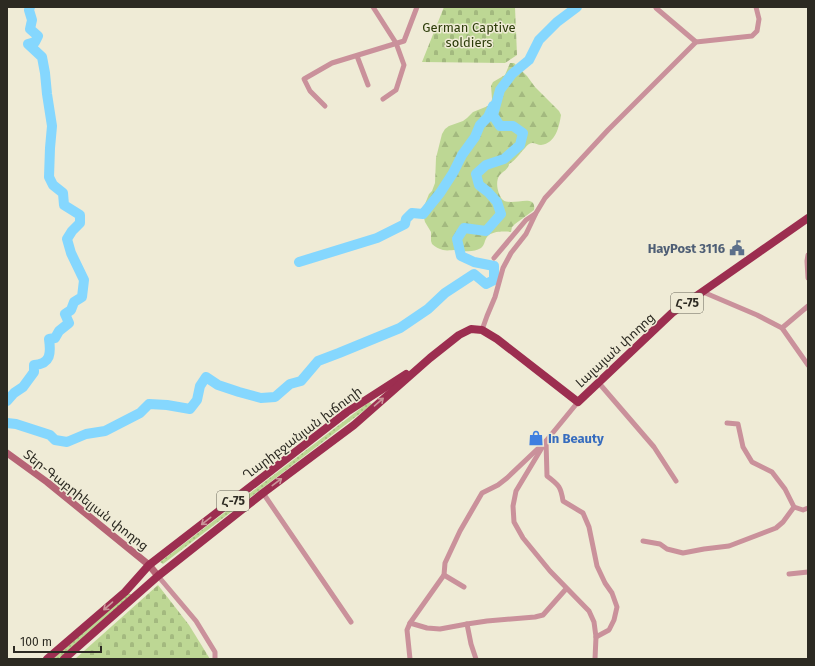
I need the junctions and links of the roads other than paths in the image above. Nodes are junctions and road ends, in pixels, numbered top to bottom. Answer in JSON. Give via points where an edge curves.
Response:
{"nodes":[{"id":1,"x":373,"y":7,"type":"edge"},
{"id":2,"x":417,"y":7,"type":"edge"},
{"id":3,"x":756,"y":7,"type":"edge"},
{"id":4,"x":656,"y":8,"type":"dead end"},
{"id":5,"x":696,"y":42,"type":"junction"},
{"id":6,"x":396,"y":43,"type":"junction"},
{"id":7,"x":357,"y":56,"type":"junction"},
{"id":8,"x":368,"y":85,"type":"dead end"},
{"id":9,"x":383,"y":99,"type":"dead end"},
{"id":10,"x":325,"y":106,"type":"dead end"},
{"id":11,"x":536,"y":213,"type":"junction"},
{"id":12,"x":808,"y":218,"type":"edge"},
{"id":13,"x":808,"y":255,"type":"edge"},
{"id":14,"x":494,"y":258,"type":"dead end"},
{"id":15,"x":808,"y":278,"type":"edge"},
{"id":16,"x":703,"y":292,"type":"junction"},
{"id":17,"x":808,"y":306,"type":"edge"},
{"id":18,"x":782,"y":328,"type":"junction"},
{"id":19,"x":482,"y":330,"type":"junction"},
{"id":20,"x":430,"y":358,"type":"junction"},
{"id":21,"x":808,"y":365,"type":"edge"},
{"id":22,"x":598,"y":382,"type":"junction"},
{"id":23,"x":578,"y":402,"type":"junction"},
{"id":24,"x":727,"y":423,"type":"dead end"},
{"id":25,"x":546,"y":441,"type":"junction"},
{"id":26,"x":7,"y":453,"type":"edge"},
{"id":27,"x":676,"y":481,"type":"dead end"},
{"id":28,"x":262,"y":493,"type":"junction"},
{"id":29,"x":794,"y":507,"type":"junction"},
{"id":30,"x":808,"y":508,"type":"edge"},
{"id":31,"x":643,"y":541,"type":"dead end"},
{"id":32,"x":149,"y":565,"type":"junction"},
{"id":33,"x":808,"y":572,"type":"edge"},
{"id":34,"x":790,"y":574,"type":"dead end"},
{"id":35,"x":444,"y":575,"type":"junction"},
{"id":36,"x":158,"y":576,"type":"junction"},
{"id":37,"x":464,"y":587,"type":"dead end"},
{"id":38,"x":566,"y":589,"type":"junction"},
{"id":39,"x":352,"y":622,"type":"dead end"},
{"id":40,"x":410,"y":623,"type":"junction"},
{"id":41,"x":468,"y":624,"type":"junction"},
{"id":42,"x":596,"y":638,"type":"junction"},
{"id":43,"x":47,"y":659,"type":"edge"},
{"id":44,"x":64,"y":659,"type":"edge"},
{"id":45,"x":214,"y":659,"type":"edge"},
{"id":46,"x":410,"y":659,"type":"edge"},
{"id":47,"x":476,"y":659,"type":"edge"},
{"id":48,"x":595,"y":659,"type":"edge"}],
"edges":[{"from":1,"to":6,"type":"street"},
{"from":2,"to":6,"type":"street","via":[[404,41]]},
{"from":3,"to":5,"type":"street","via":[[759,19],[757,31],[752,36]]},
{"from":4,"to":5,"type":"street"},
{"from":5,"to":11,"type":"street","via":[[545,198]]},
{"from":6,"to":7,"type":"street"},
{"from":6,"to":9,"type":"street","via":[[404,65],[396,90]]},
{"from":7,"to":8,"type":"street"},
{"from":7,"to":10,"type":"street","via":[[332,63],[304,79],[310,91]]},
{"from":11,"to":14,"type":"street","via":[[526,220]]},
{"from":11,"to":19,"type":"street","via":[[526,234],[503,268]]},
{"from":12,"to":16,"type":"highway","name":"Լալայան փողոց","number":"Հ-75"},
{"from":13,"to":15,"type":"street"},
{"from":16,"to":18,"type":"street"},
{"from":16,"to":22,"type":"highway","name":"Լալայան փողոց","number":"Հ-75","via":[[672,313]]},
{"from":17,"to":18,"type":"street"},
{"from":18,"to":21,"type":"street"},
{"from":19,"to":20,"type":"highway","name":"Ղարիբջանյան խճուղի","number":"Հ-75","via":[[471,329],[459,335]]},
{"from":19,"to":23,"type":"highway"},
{"from":28,"to":20,"type":"highway","name":"Ղարիբջանյան խճուղի","number":"Հ-75","one_way":true,"via":[[354,425]]},
{"from":20,"to":32,"type":"highway","name":"Ղարիբջանյան խճուղի","number":"Հ-75","one_way":true,"via":[[347,412]]},
{"from":22,"to":23,"type":"highway","name":"Լալայան փողոց","number":"Հ-75"},
{"from":22,"to":27,"type":"street","via":[[654,448]]},
{"from":23,"to":25,"type":"street","name":"Լալայան փողոց"},
{"from":24,"to":29,"type":"street","via":[[738,424],[743,447],[752,462],[772,472]]},
{"from":25,"to":35,"type":"street","name":"Լալայան փողոց","via":[[507,478],[482,493],[445,563]]},
{"from":25,"to":38,"type":"street","name":"Լալայան փողոց","via":[[516,491],[513,506],[514,522],[523,538]]},
{"from":25,"to":42,"type":"street","via":[[547,476],[561,490],[563,501],[584,513],[597,566],[617,607],[609,630]]},
{"from":26,"to":32,"type":"main road","name":"Տեր-Գաբրիելյան փողոց","via":[[47,482]]},
{"from":28,"to":36,"type":"highway","name":"Ղարիբջանյան խճուղի","number":"Հ-75"},
{"from":28,"to":39,"type":"street"},
{"from":29,"to":30,"type":"street","via":[[803,510]]},
{"from":29,"to":31,"type":"street","via":[[776,528],[729,546],[682,553],[660,544]]},
{"from":32,"to":36,"type":"main road","name":"Տեր-Գաբրիելյան փողոց"},
{"from":32,"to":43,"type":"highway","name":"Ղարիբջանյան խճուղի","number":"Հ-75","one_way":true,"via":[[125,592]]},
{"from":33,"to":34,"type":"street"},
{"from":35,"to":37,"type":"street"},
{"from":35,"to":40,"type":"street","name":"Լալայան փողոց"},
{"from":36,"to":44,"type":"highway","name":"Ղարիբջանյան խճուղի","number":"Հ-75"},
{"from":36,"to":45,"type":"street","via":[[196,621],[215,652]]},
{"from":38,"to":41,"type":"street","via":[[543,615]]},
{"from":38,"to":42,"type":"street","name":"Լալայան փողոց","via":[[589,611],[594,622]]},
{"from":40,"to":41,"type":"street","via":[[440,629]]},
{"from":40,"to":46,"type":"street","via":[[407,630]]},
{"from":41,"to":47,"type":"street"},
{"from":42,"to":48,"type":"street","name":"Լալայան փողոց"}]}
